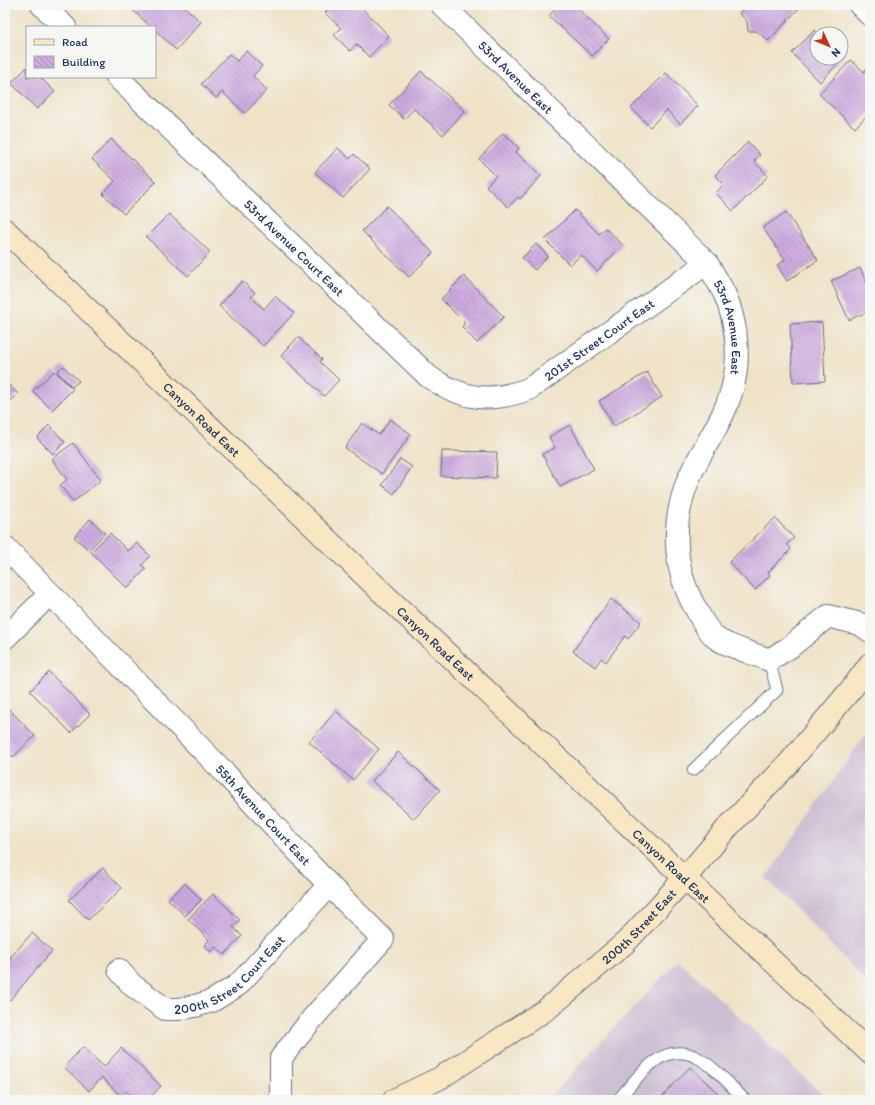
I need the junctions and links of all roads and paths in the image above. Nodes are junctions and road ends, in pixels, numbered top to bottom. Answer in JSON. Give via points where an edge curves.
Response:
{"nodes":[{"id":1,"x":42,"y":5,"type":"edge"},
{"id":2,"x":442,"y":5,"type":"edge"},
{"id":3,"x":860,"y":5,"type":"edge"},
{"id":4,"x":870,"y":15,"type":"edge"},
{"id":5,"x":64,"y":26,"type":"edge"},
{"id":6,"x":118,"y":78,"type":"edge"},
{"id":7,"x":5,"y":230,"type":"edge"},
{"id":8,"x":707,"y":263,"type":"junction"},
{"id":9,"x":483,"y":397,"type":"joint"},
{"id":10,"x":5,"y":547,"type":"edge"},
{"id":11,"x":50,"y":594,"type":"junction"},
{"id":12,"x":870,"y":630,"type":"edge"},
{"id":13,"x":5,"y":638,"type":"edge"},
{"id":14,"x":769,"y":660,"type":"junction"},
{"id":15,"x":870,"y":664,"type":"edge"},
{"id":16,"x":693,"y":770,"type":"dead end"},
{"id":17,"x":685,"y":878,"type":"junction"},
{"id":18,"x":329,"y":885,"type":"junction"},
{"id":19,"x":119,"y":970,"type":"dead end"},
{"id":20,"x":870,"y":1053,"type":"edge"},
{"id":21,"x":282,"y":1100,"type":"edge"},
{"id":22,"x":394,"y":1100,"type":"edge"},
{"id":23,"x":618,"y":1100,"type":"edge"},
{"id":24,"x":745,"y":1100,"type":"edge"}],
"edges":[{"from":1,"to":5,"type":"street"},
{"from":2,"to":8,"type":"street","name":"53rd Avenue East"},
{"from":3,"to":4,"type":"street"},
{"from":6,"to":9,"type":"street","name":"53rd Avenue Court East","via":[[428,377],[456,393]]},
{"from":7,"to":17,"type":"main road","name":"Canyon Road East"},
{"from":8,"to":9,"type":"street","name":"201st Street Court East","via":[[529,389],[495,398]]},
{"from":8,"to":14,"type":"street","name":"53rd Avenue East","via":[[725,295],[729,308],[736,347],[734,381],[723,414],[689,479],[682,500],[676,535],[678,560],[682,580],[690,599],[704,624],[717,639]]},
{"from":10,"to":11,"type":"street","name":"55th Avenue Court East"},
{"from":11,"to":13,"type":"street"},
{"from":11,"to":18,"type":"street","name":"55th Avenue Court East","via":[[222,770]]},
{"from":12,"to":14,"type":"street","via":[[860,624],[828,616],[790,647]]},
{"from":14,"to":16,"type":"lane","via":[[777,690]]},
{"from":15,"to":17,"type":"main road","name":"200th Street East","via":[[789,763],[729,826]]},
{"from":17,"to":20,"type":"main road","name":"Canyon Road East"},
{"from":17,"to":22,"type":"main road","name":"200th Street East","via":[[626,942],[547,1009],[440,1078]]},
{"from":18,"to":19,"type":"street","name":"200th Street Court East","via":[[238,985],[212,1001],[178,1009],[165,1009],[132,985]]},
{"from":18,"to":21,"type":"street","name":"55th Avenue Court East","via":[[383,940],[312,1019],[281,1058]]},
{"from":23,"to":24,"type":"lane","via":[[653,1062],[666,1054],[679,1051],[693,1054],[703,1060]]}]}
